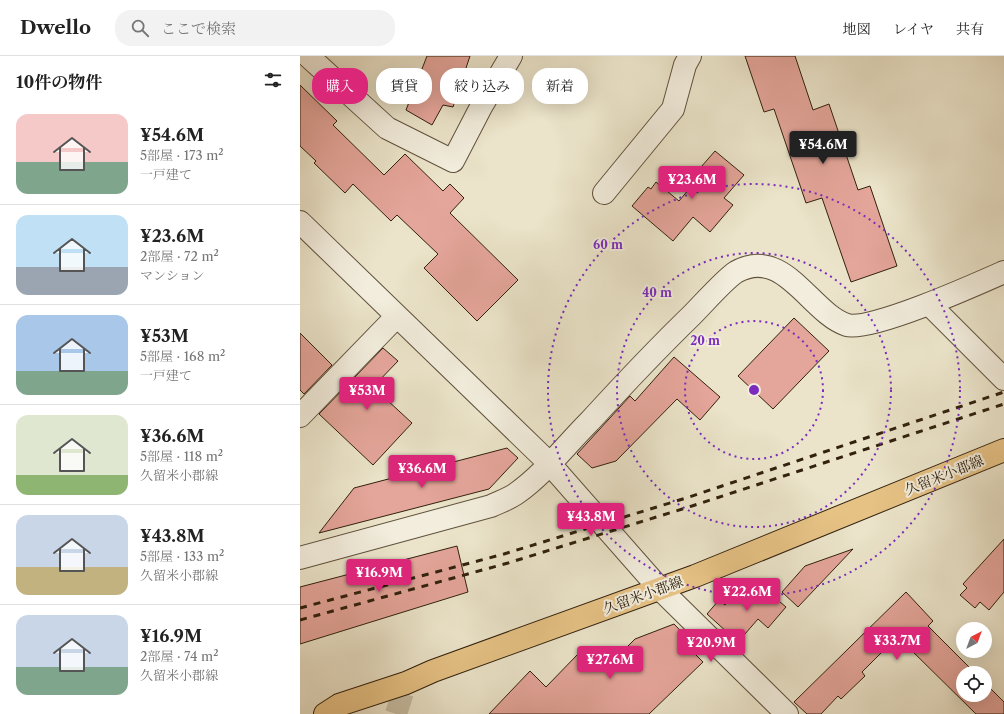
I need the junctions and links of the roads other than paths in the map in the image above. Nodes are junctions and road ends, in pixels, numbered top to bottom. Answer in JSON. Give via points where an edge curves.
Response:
{"nodes":[{"id":1,"x":308,"y":56,"type":"edge"},
{"id":2,"x":511,"y":56,"type":"edge"},
{"id":3,"x":690,"y":56,"type":"edge"},
{"id":4,"x":604,"y":193,"type":"dead end"},
{"id":5,"x":300,"y":222,"type":"edge"},
{"id":6,"x":1004,"y":272,"type":"edge"},
{"id":7,"x":929,"y":304,"type":"junction"},
{"id":8,"x":397,"y":316,"type":"junction"},
{"id":9,"x":1004,"y":380,"type":"edge"},
{"id":10,"x":300,"y":416,"type":"edge"},
{"id":11,"x":1004,"y":450,"type":"edge"},
{"id":12,"x":549,"y":464,"type":"junction"},
{"id":13,"x":300,"y":558,"type":"edge"},
{"id":14,"x":659,"y":588,"type":"junction"},
{"id":15,"x":325,"y":714,"type":"edge"},
{"id":16,"x":787,"y":714,"type":"edge"}],
"edges":[{"from":1,"to":2,"type":"street","via":[[387,128],[453,161],[480,107]]},
{"from":3,"to":4,"type":"street","via":[[673,109]]},
{"from":5,"to":8,"type":"street"},
{"from":6,"to":7,"type":"street"},
{"from":7,"to":9,"type":"street"},
{"from":7,"to":12,"type":"street","via":[[865,325],[848,325],[831,318],[790,278],[773,269],[752,267],[736,273],[668,338]]},
{"from":8,"to":10,"type":"street"},
{"from":8,"to":12,"type":"street"},
{"from":11,"to":14,"type":"main road","name":"久留米小郡線"},
{"from":12,"to":13,"type":"street","via":[[515,494],[491,506]]},
{"from":12,"to":14,"type":"street"},
{"from":14,"to":15,"type":"main road","name":"久留米小郡線","via":[[406,683],[340,705]]},
{"from":14,"to":16,"type":"street"}]}
